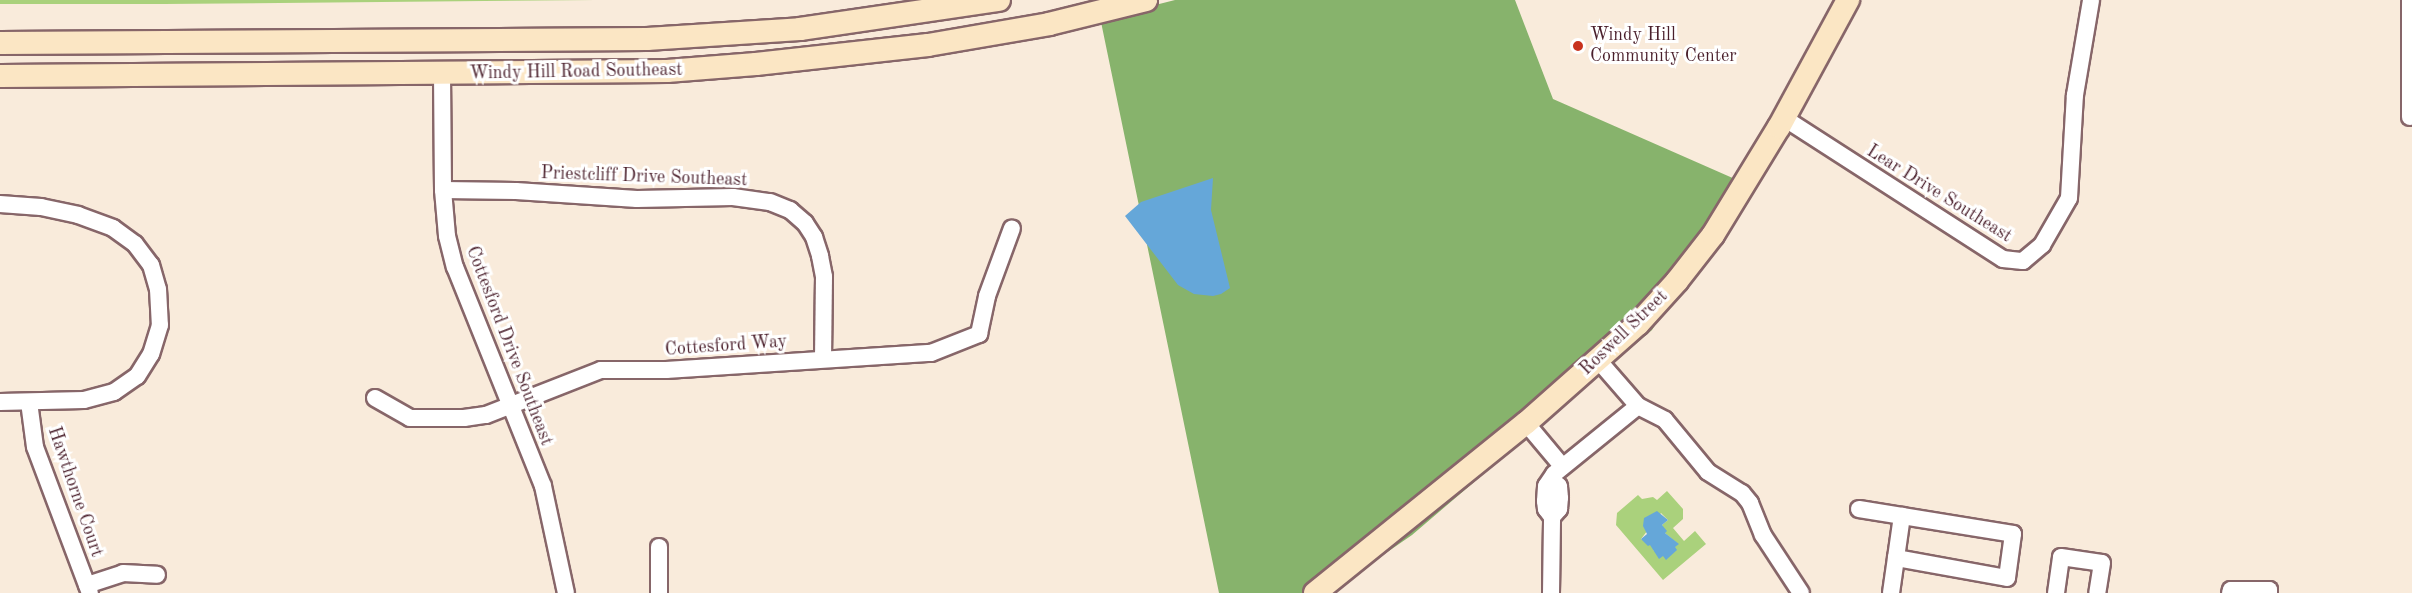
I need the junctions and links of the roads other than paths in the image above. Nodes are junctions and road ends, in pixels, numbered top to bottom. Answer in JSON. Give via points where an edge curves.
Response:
{"nodes":[{"id":1,"x":999,"y":0,"type":"edge"},
{"id":2,"x":1146,"y":0,"type":"edge"},
{"id":3,"x":1848,"y":0,"type":"edge"},
{"id":4,"x":2091,"y":0,"type":"edge"},
{"id":5,"x":2410,"y":0,"type":"edge"},
{"id":6,"x":0,"y":43,"type":"edge"},
{"id":7,"x":442,"y":74,"type":"junction"},
{"id":8,"x":0,"y":76,"type":"edge"},
{"id":9,"x":2410,"y":117,"type":"dead end"},
{"id":10,"x":1784,"y":118,"type":"junction"},
{"id":11,"x":444,"y":190,"type":"junction"},
{"id":12,"x":0,"y":204,"type":"edge"},
{"id":13,"x":1012,"y":228,"type":"dead end"},
{"id":14,"x":823,"y":359,"type":"junction"},
{"id":15,"x":1598,"y":360,"type":"junction"},
{"id":16,"x":375,"y":398,"type":"dead end"},
{"id":17,"x":0,"y":402,"type":"edge"},
{"id":18,"x":29,"y":402,"type":"junction"},
{"id":19,"x":511,"y":405,"type":"junction"},
{"id":20,"x":1638,"y":406,"type":"junction"},
{"id":21,"x":1526,"y":423,"type":"junction"},
{"id":22,"x":1562,"y":466,"type":"junction"},
{"id":23,"x":1860,"y":510,"type":"dead end"},
{"id":24,"x":1902,"y":516,"type":"junction"},
{"id":25,"x":659,"y":548,"type":"dead end"},
{"id":26,"x":1896,"y":558,"type":"junction"},
{"id":27,"x":157,"y":575,"type":"dead end"},
{"id":28,"x":89,"y":589,"type":"edge"},
{"id":29,"x":1794,"y":590,"type":"edge"},
{"id":30,"x":566,"y":593,"type":"edge"},
{"id":31,"x":659,"y":593,"type":"edge"},
{"id":32,"x":1315,"y":593,"type":"edge"},
{"id":33,"x":1551,"y":593,"type":"edge"},
{"id":34,"x":1891,"y":593,"type":"edge"},
{"id":35,"x":2056,"y":593,"type":"edge"},
{"id":36,"x":2097,"y":593,"type":"edge"},
{"id":37,"x":2230,"y":593,"type":"edge"},
{"id":38,"x":2269,"y":593,"type":"edge"}],
"edges":[{"from":1,"to":6,"type":"main road","name":"Windy Hill Road Southeast","via":[[800,29],[647,39]]},
{"from":2,"to":7,"type":"main road","name":"Windy Hill Road Southeast","via":[[1049,24],[881,51],[667,71]]},
{"from":3,"to":10,"type":"main road","name":"Roswell Street"},
{"from":4,"to":10,"type":"street","name":"Lear Drive Southeast","via":[[2075,95],[2069,198],[2042,245],[2023,261],[2003,259]]},
{"from":5,"to":9,"type":"street"},
{"from":7,"to":8,"type":"main road","name":"Windy Hill Road Southeast"},
{"from":7,"to":11,"type":"street","name":"Cottesford Drive Southeast"},
{"from":10,"to":15,"type":"main road","name":"Roswell Street","via":[[1713,235],[1638,324]]},
{"from":11,"to":14,"type":"street","name":"Priestcliff Drive Southeast","via":[[637,199],[733,197],[770,202],[790,210],[805,223],[820,256],[824,277]]},
{"from":11,"to":19,"type":"street","name":"Cottesford Drive Southeast","via":[[447,236],[455,267]]},
{"from":12,"to":18,"type":"street","via":[[41,207],[112,228],[135,244],[151,265],[158,289],[160,325],[151,354],[137,376],[114,392],[84,400]]},
{"from":13,"to":14,"type":"street","name":"Cottesford Way","via":[[987,296],[979,334],[931,353]]},
{"from":14,"to":19,"type":"street","name":"Cottesford Way","via":[[666,370],[601,370]]},
{"from":15,"to":20,"type":"street"},
{"from":15,"to":21,"type":"main road","name":"Roswell Street"},
{"from":16,"to":19,"type":"street","name":"Cottesford Way","via":[[410,418],[429,419],[486,415]]},
{"from":17,"to":18,"type":"street"},
{"from":18,"to":28,"type":"street","name":"Hawthorne Court","via":[[35,447]]},
{"from":19,"to":30,"type":"street","name":"Cottesford Drive Southeast","via":[[543,486]]},
{"from":20,"to":22,"type":"street"},
{"from":20,"to":29,"type":"street","via":[[1665,420],[1708,472],[1742,493]]},
{"from":21,"to":22,"type":"street"},
{"from":21,"to":32,"type":"main road","name":"Roswell Street"},
{"from":22,"to":33,"type":"street","via":[[1552,480],[1560,491],[1559,508],[1552,517]]},
{"from":23,"to":24,"type":"street"},
{"from":24,"to":26,"type":"street"},
{"from":24,"to":26,"type":"street","via":[[2013,534],[2007,578]]},
{"from":25,"to":31,"type":"street"},
{"from":26,"to":34,"type":"street"},
{"from":27,"to":28,"type":"street","via":[[123,573]]},
{"from":35,"to":36,"type":"street","via":[[2061,557],[2102,563]]},
{"from":37,"to":38,"type":"street"}]}
